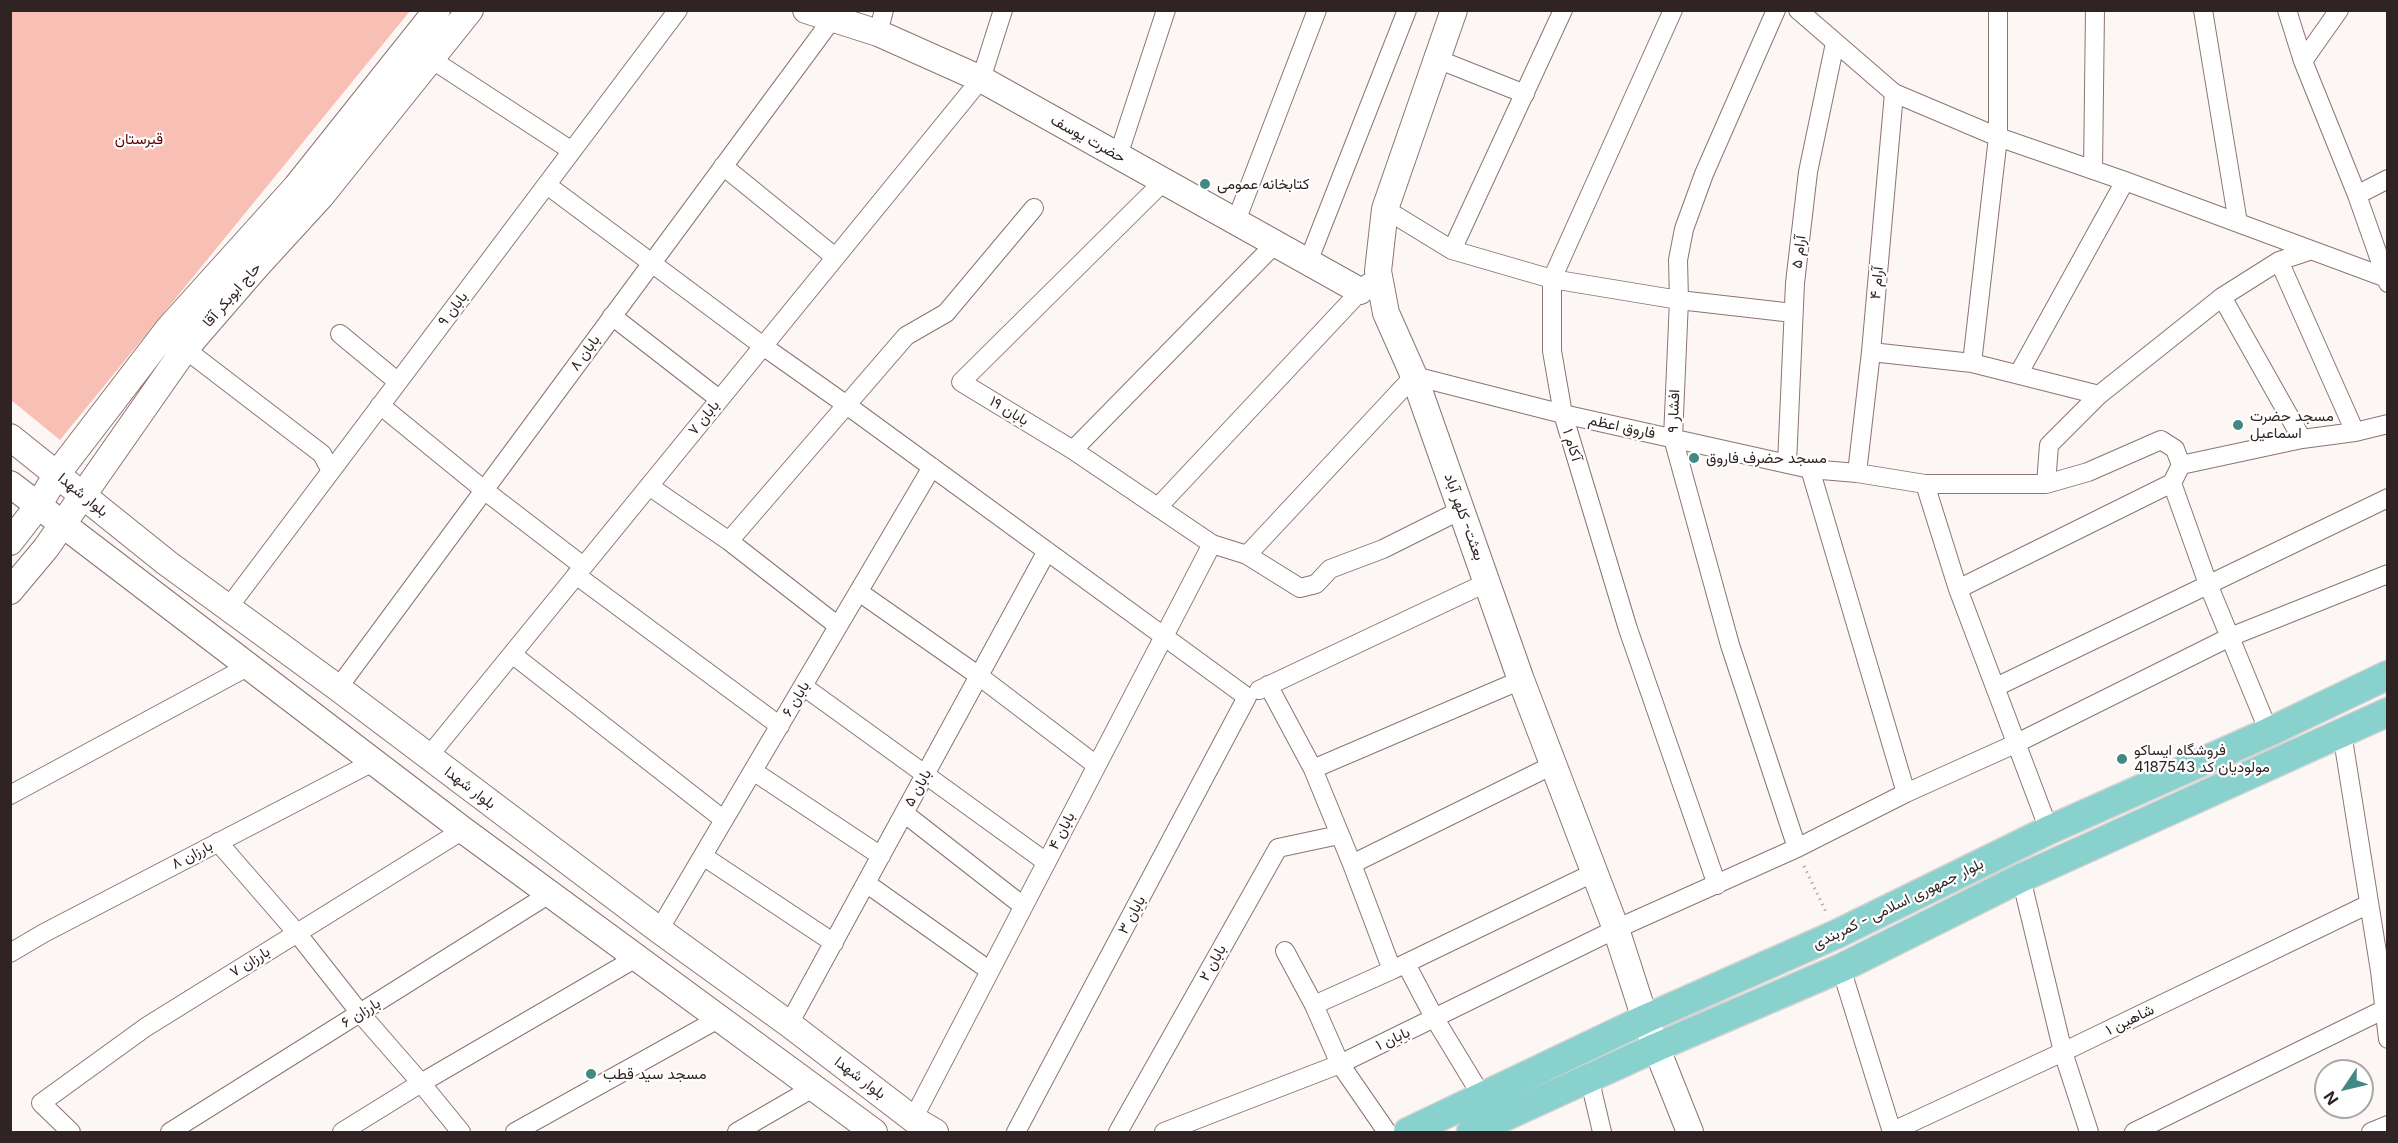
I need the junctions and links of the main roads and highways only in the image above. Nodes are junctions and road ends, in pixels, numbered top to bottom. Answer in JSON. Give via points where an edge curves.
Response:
{"nodes":[{"id":1,"x":437,"y":10,"type":"edge"},
{"id":2,"x":470,"y":10,"type":"edge"},
{"id":3,"x":806,"y":10,"type":"edge"},
{"id":4,"x":1454,"y":10,"type":"edge"},
{"id":5,"x":881,"y":22,"type":"edge"},
{"id":6,"x":1360,"y":291,"type":"road end"},
{"id":7,"x":10,"y":437,"type":"edge"},
{"id":8,"x":57,"y":474,"type":"junction"},
{"id":9,"x":10,"y":484,"type":"edge"},
{"id":10,"x":82,"y":494,"type":"junction"},
{"id":11,"x":38,"y":506,"type":"junction"},
{"id":12,"x":62,"y":524,"type":"junction"},
{"id":13,"x":10,"y":542,"type":"edge"},
{"id":14,"x":10,"y":591,"type":"edge"},
{"id":15,"x":2388,"y":675,"type":"edge"},
{"id":16,"x":2388,"y":712,"type":"edge"},
{"id":17,"x":1645,"y":1019,"type":"junction"},
{"id":18,"x":1657,"y":1047,"type":"junction"},
{"id":19,"x":874,"y":1132,"type":"edge"},
{"id":20,"x":935,"y":1132,"type":"edge"},
{"id":21,"x":1408,"y":1132,"type":"edge"},
{"id":22,"x":1471,"y":1132,"type":"edge"},
{"id":23,"x":1690,"y":1132,"type":"edge"}],
"edges":[{"from":1,"to":8,"type":"main road","name":"حاج ابوبکر آقا","via":[[296,187],[169,328]]},
{"from":2,"to":10,"type":"main road","name":"حاج ابوبکر آقا","via":[[321,196],[185,349]]},
{"from":3,"to":5,"type":"main road","name":"حضرت یوسف","via":[[833,18]]},
{"from":4,"to":17,"type":"main road","name":"بعثت- کلهر آباد","via":[[1385,209],[1378,271],[1386,313],[1414,376],[1521,680],[1616,929]]},
{"from":5,"to":6,"type":"main road","name":"حضرت یوسف"},
{"from":7,"to":8,"type":"main road","name":"بلوار شهدا"},
{"from":8,"to":10,"type":"main road","name":"بلوار شهدا"},
{"from":8,"to":11,"type":"main road","name":"حاج ابوبکر آقا"},
{"from":9,"to":11,"type":"main road"},
{"from":10,"to":12,"type":"main road","name":"حاج ابوبکر آقا"},
{"from":10,"to":20,"type":"main road","name":"بلوار شهدا","via":[[228,608]]},
{"from":11,"to":12,"type":"main road"},
{"from":11,"to":13,"type":"main road","name":"حاج ابوبکر آقا"},
{"from":12,"to":14,"type":"main road","name":"حاج ابوبکر آقا"},
{"from":12,"to":19,"type":"main road","via":[[463,830]]},
{"from":15,"to":17,"type":"main road","name":"بلوار جمهوری اسلامی - کمربندی","via":[[2049,830],[1837,934]]},
{"from":16,"to":18,"type":"main road","name":"بلوار جمهوری اسلامی - کمربندی","via":[[2020,878],[1840,968]]},
{"from":17,"to":18,"type":"main road","name":"بعثت- کلهر آباد"},
{"from":17,"to":21,"type":"main road","name":"بلوار جمهوری اسلامی - کمربندی"},
{"from":18,"to":22,"type":"main road","name":"بلوار جمهوری اسلامی - کمربندی"},
{"from":18,"to":23,"type":"main road","name":"بعثت- کلهر آباد"}]}
